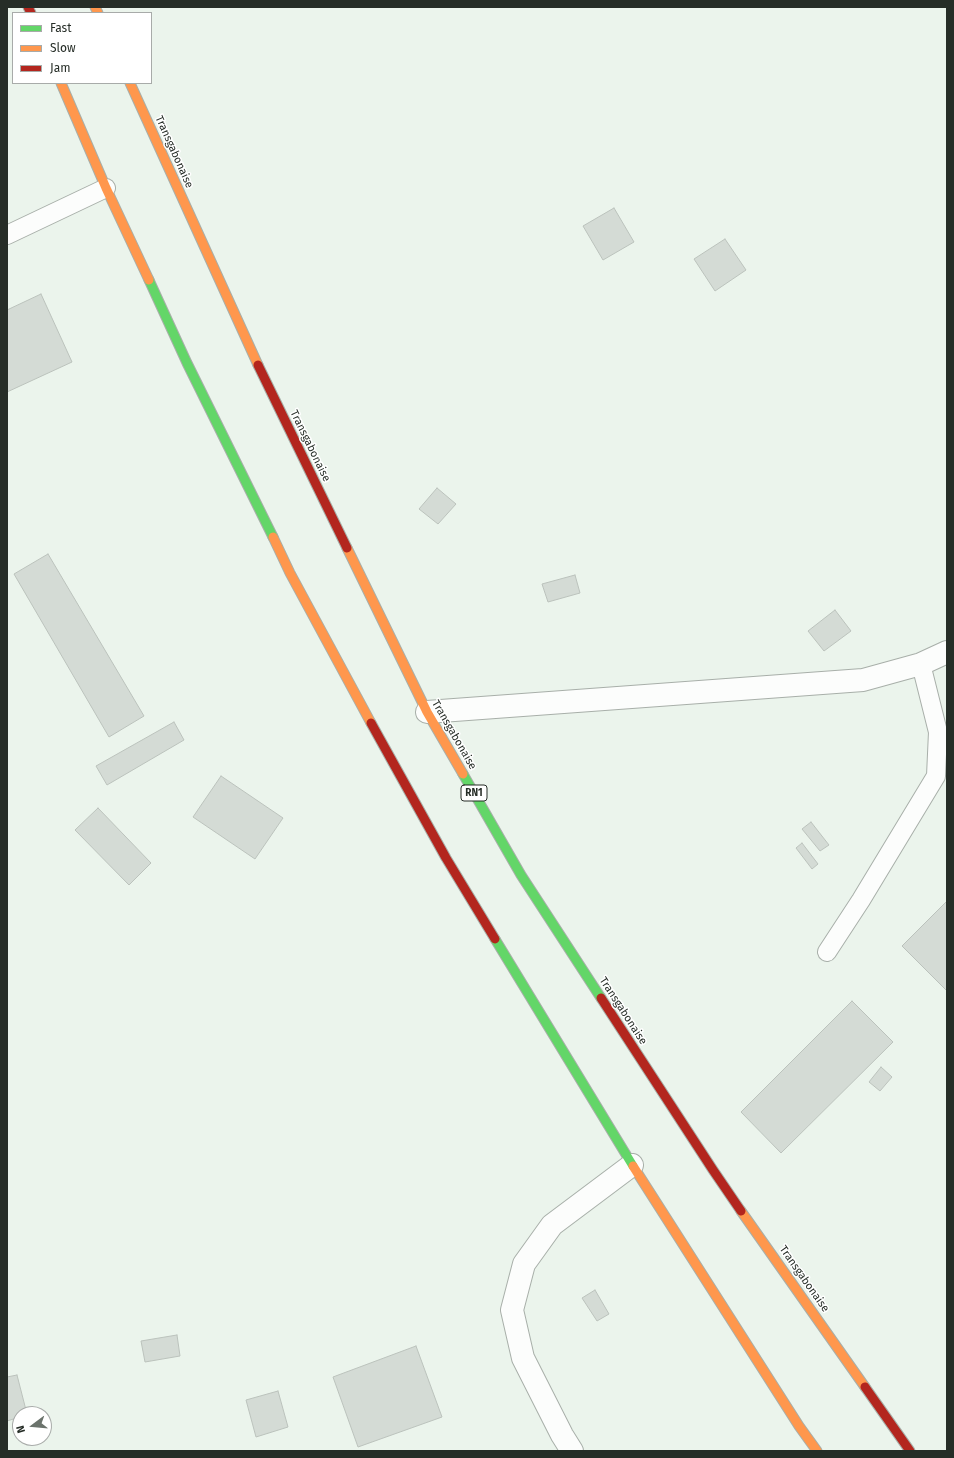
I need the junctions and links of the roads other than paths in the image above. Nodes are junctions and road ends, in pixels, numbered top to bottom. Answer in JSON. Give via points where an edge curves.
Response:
{"nodes":[{"id":1,"x":61,"y":84,"type":"edge"},
{"id":2,"x":130,"y":84,"type":"edge"},
{"id":3,"x":106,"y":188,"type":"junction"},
{"id":4,"x":7,"y":236,"type":"edge"},
{"id":5,"x":947,"y":652,"type":"edge"},
{"id":6,"x":921,"y":664,"type":"junction"},
{"id":7,"x":427,"y":712,"type":"junction"},
{"id":8,"x":827,"y":952,"type":"dead end"},
{"id":9,"x":632,"y":1165,"type":"junction"},
{"id":10,"x":572,"y":1451,"type":"edge"},
{"id":11,"x":817,"y":1451,"type":"edge"},
{"id":12,"x":910,"y":1451,"type":"edge"}],
"edges":[{"from":1,"to":3,"type":"highway"},
{"from":2,"to":7,"type":"highway","name":"Transgabonaise","number":"RN1","via":[[272,396]]},
{"from":3,"to":4,"type":"lane"},
{"from":3,"to":9,"type":"highway","via":[[190,370],[336,660],[446,858]]},
{"from":5,"to":6,"type":"street"},
{"from":6,"to":7,"type":"street","via":[[863,680]]},
{"from":6,"to":8,"type":"lane","via":[[938,732],[936,776]]},
{"from":7,"to":12,"type":"highway","name":"Transgabonaise","number":"RN1","via":[[521,875],[708,1164]]},
{"from":9,"to":10,"type":"street","via":[[552,1225],[524,1264],[512,1310],[523,1358]]},
{"from":9,"to":11,"type":"highway"}]}
